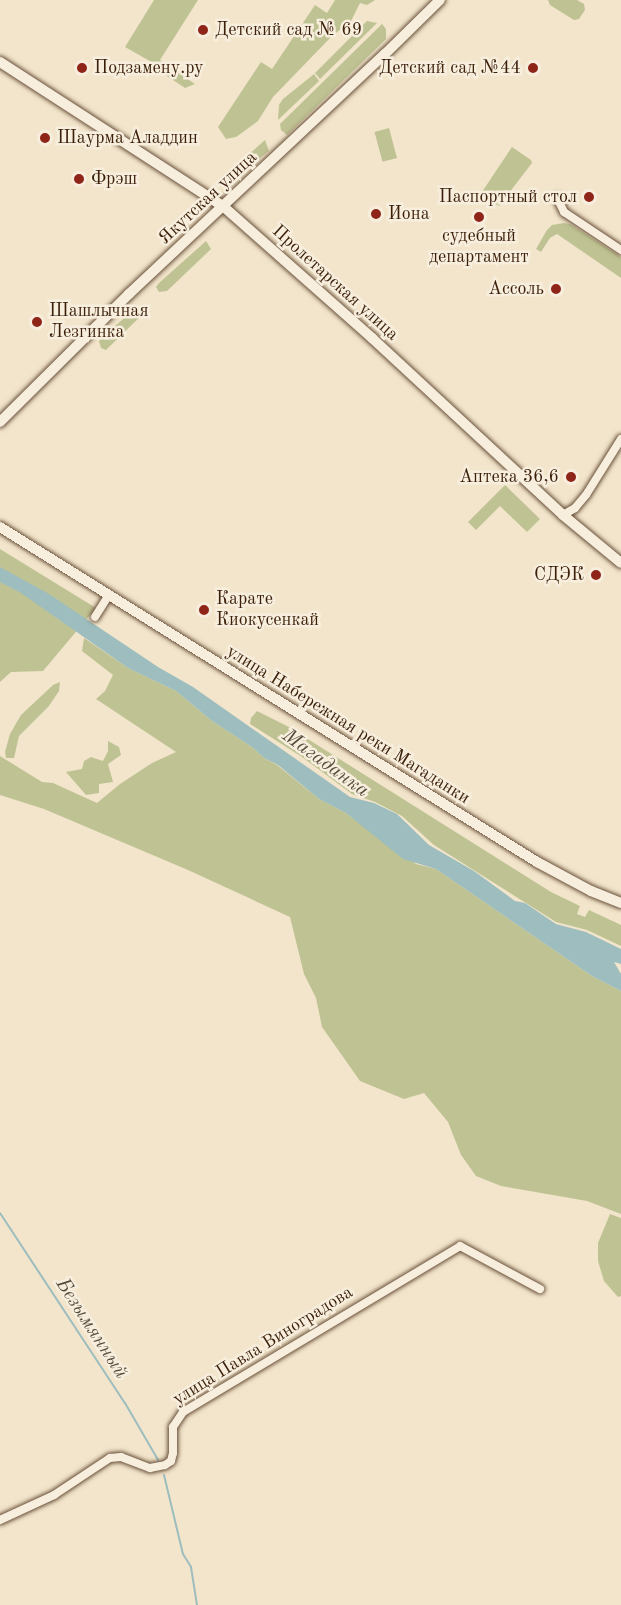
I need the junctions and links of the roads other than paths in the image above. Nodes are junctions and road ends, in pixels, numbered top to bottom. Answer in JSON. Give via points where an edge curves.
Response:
{"nodes":[{"id":1,"x":440,"y":0,"type":"edge"},
{"id":2,"x":0,"y":62,"type":"edge"},
{"id":3,"x":556,"y":198,"type":"dead end"},
{"id":4,"x":224,"y":207,"type":"junction"},
{"id":5,"x":621,"y":250,"type":"edge"},
{"id":6,"x":0,"y":422,"type":"edge"},
{"id":7,"x":621,"y":439,"type":"edge"},
{"id":8,"x":563,"y":515,"type":"junction"},
{"id":9,"x":0,"y":527,"type":"edge"},
{"id":10,"x":621,"y":563,"type":"edge"},
{"id":11,"x":109,"y":595,"type":"junction"},
{"id":12,"x":95,"y":617,"type":"dead end"},
{"id":13,"x":621,"y":903,"type":"edge"},
{"id":14,"x":540,"y":1289,"type":"dead end"},
{"id":15,"x":0,"y":1520,"type":"edge"}],
"edges":[{"from":1,"to":4,"type":"street","name":"Якутская улица"},
{"from":2,"to":4,"type":"street","name":"Пролетарская улица"},
{"from":3,"to":5,"type":"street","via":[[564,212]]},
{"from":4,"to":6,"type":"street","name":"Якутская улица","via":[[129,294]]},
{"from":4,"to":8,"type":"street","name":"Пролетарская улица"},
{"from":7,"to":8,"type":"street","via":[[586,495]]},
{"from":8,"to":10,"type":"street","name":"Пролетарская улица"},
{"from":9,"to":11,"type":"street","name":"улица Набережная реки Магаданки"},
{"from":11,"to":12,"type":"street"},
{"from":11,"to":13,"type":"street","name":"улица Набережная реки Магаданки","via":[[547,868]]},
{"from":14,"to":15,"type":"street","name":"улица Павла Виноградова","via":[[460,1246],[183,1412],[173,1427],[173,1453],[165,1465],[150,1468],[121,1457],[110,1458],[54,1494]]}]}
